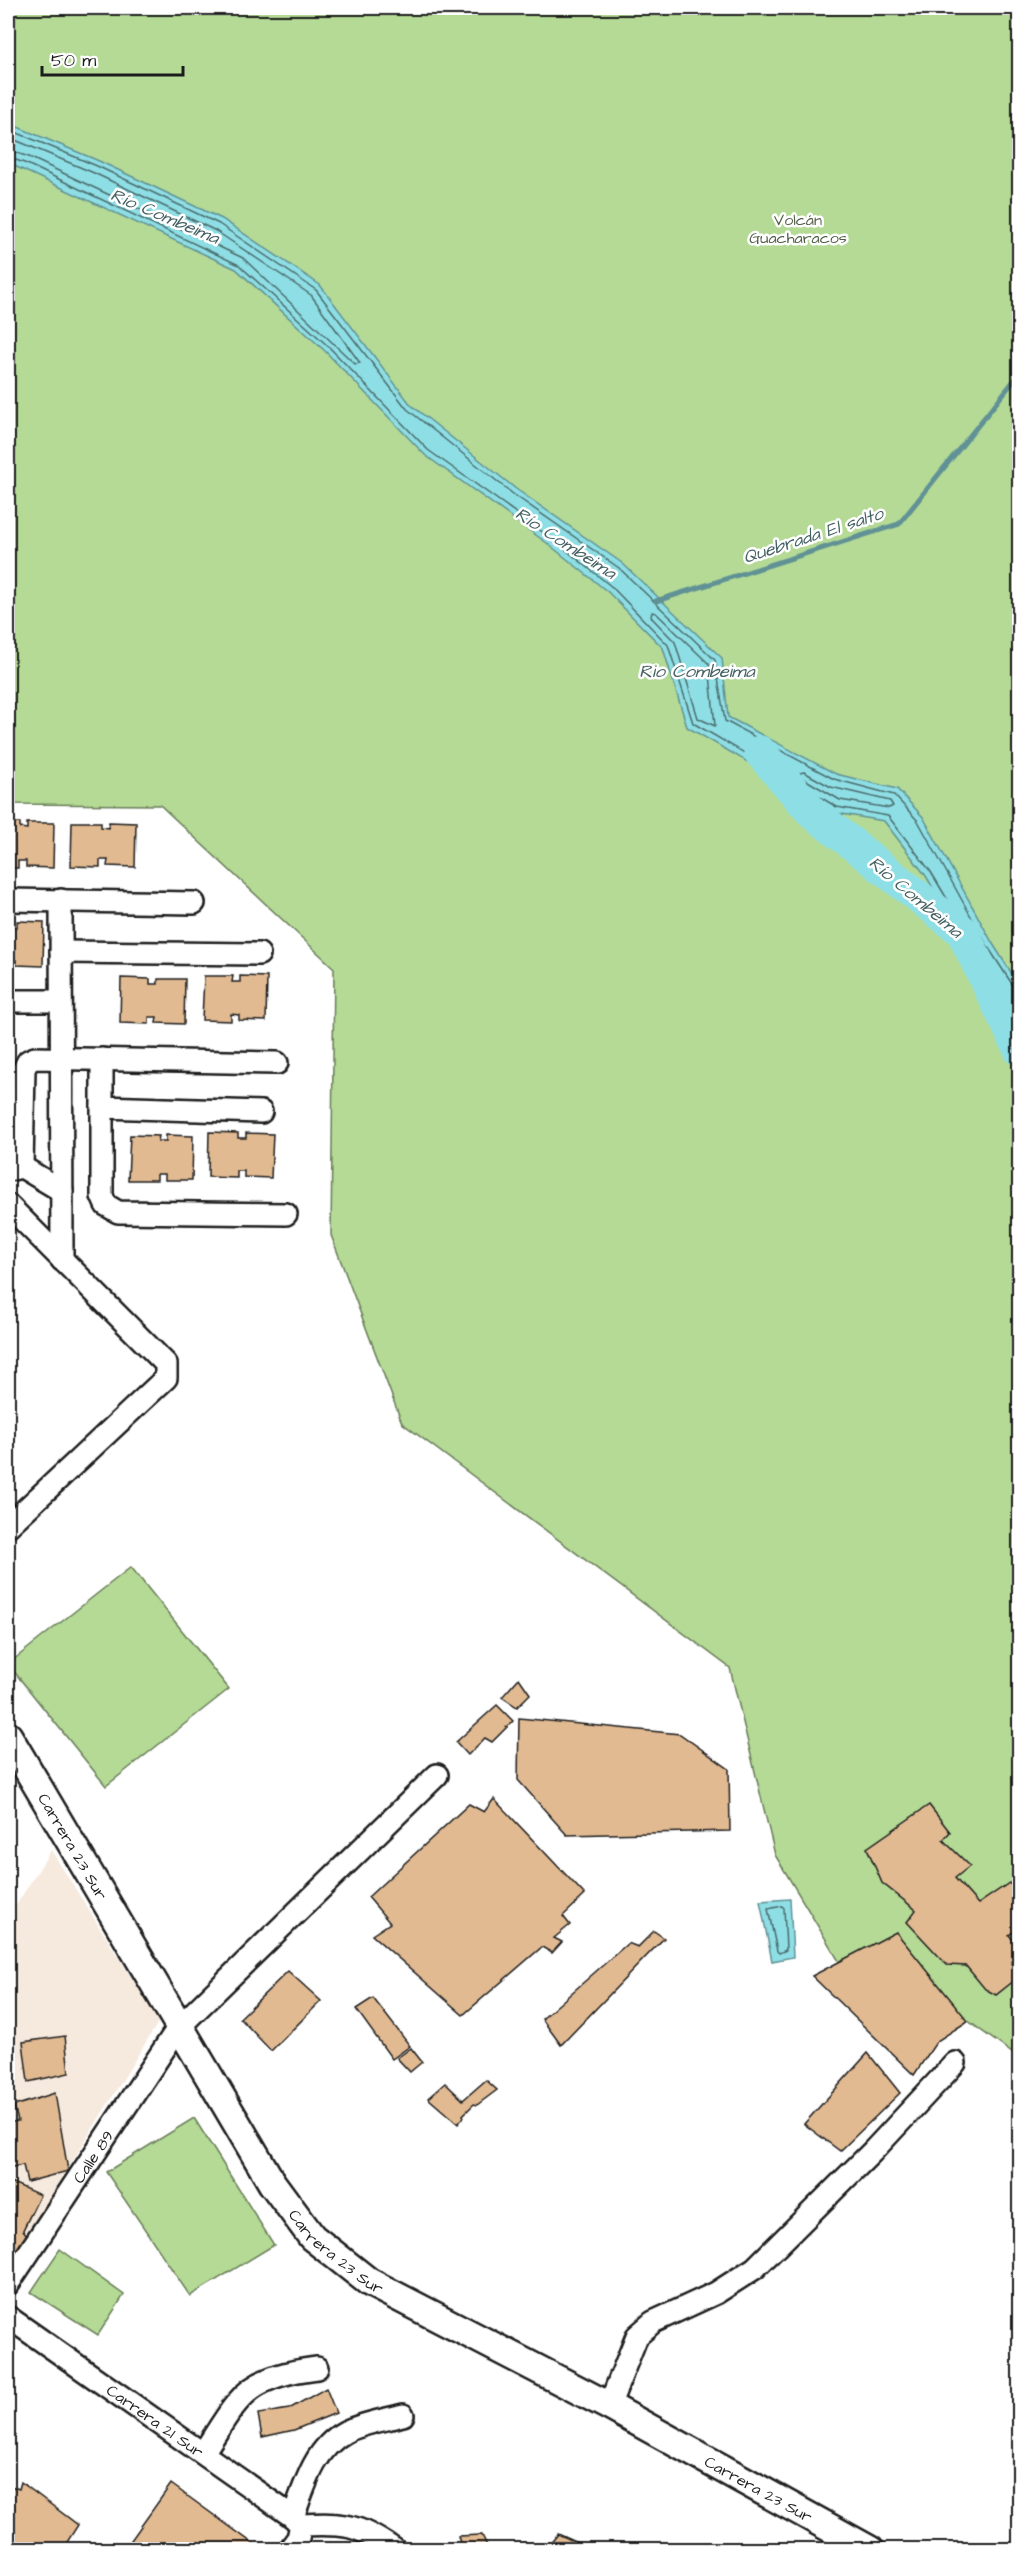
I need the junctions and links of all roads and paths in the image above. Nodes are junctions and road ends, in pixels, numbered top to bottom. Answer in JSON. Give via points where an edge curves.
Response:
{"nodes":[{"id":1,"x":8,"y":900,"type":"edge"},
{"id":2,"x":61,"y":900,"type":"junction"},
{"id":3,"x":195,"y":903,"type":"dead end"},
{"id":4,"x":61,"y":952,"type":"junction"},
{"id":5,"x":259,"y":954,"type":"dead end"},
{"id":6,"x":8,"y":1000,"type":"edge"},
{"id":7,"x":61,"y":1001,"type":"junction"},
{"id":8,"x":61,"y":1057,"type":"junction"},
{"id":9,"x":102,"y":1059,"type":"junction"},
{"id":10,"x":277,"y":1063,"type":"dead end"},
{"id":11,"x":102,"y":1107,"type":"junction"},
{"id":12,"x":261,"y":1112,"type":"dead end"},
{"id":13,"x":15,"y":1169,"type":"edge"},
{"id":14,"x":62,"y":1191,"type":"junction"},
{"id":15,"x":8,"y":1205,"type":"edge"},
{"id":16,"x":286,"y":1214,"type":"dead end"},
{"id":17,"x":62,"y":1260,"type":"junction"},
{"id":18,"x":8,"y":1526,"type":"edge"},
{"id":19,"x":8,"y":1736,"type":"edge"},
{"id":20,"x":437,"y":1775,"type":"dead end"},
{"id":21,"x":178,"y":2028,"type":"junction"},
{"id":22,"x":956,"y":2063,"type":"dead end"},
{"id":23,"x":8,"y":2284,"type":"edge"},
{"id":24,"x":8,"y":2317,"type":"edge"},
{"id":25,"x":316,"y":2368,"type":"dead end"},
{"id":26,"x":609,"y":2406,"type":"junction"},
{"id":27,"x":404,"y":2415,"type":"dead end"},
{"id":28,"x":203,"y":2453,"type":"junction"},
{"id":29,"x":297,"y":2521,"type":"junction"},
{"id":30,"x":289,"y":2550,"type":"edge"},
{"id":31,"x":395,"y":2550,"type":"edge"},
{"id":32,"x":870,"y":2550,"type":"edge"}],
"edges":[{"from":1,"to":2,"type":"street"},
{"from":2,"to":3,"type":"street"},
{"from":2,"to":4,"type":"street"},
{"from":4,"to":5,"type":"street"},
{"from":4,"to":7,"type":"street"},
{"from":6,"to":7,"type":"street"},
{"from":7,"to":8,"type":"street"},
{"from":8,"to":9,"type":"street"},
{"from":8,"to":13,"type":"street","via":[[35,1058],[24,1069]]},
{"from":8,"to":14,"type":"street"},
{"from":9,"to":10,"type":"street"},
{"from":9,"to":11,"type":"street"},
{"from":11,"to":12,"type":"street"},
{"from":11,"to":16,"type":"street","via":[[102,1196],[106,1205],[118,1212]]},
{"from":13,"to":14,"type":"street"},
{"from":14,"to":17,"type":"street"},
{"from":15,"to":17,"type":"street"},
{"from":17,"to":18,"type":"street","via":[[166,1364],[166,1378]]},
{"from":19,"to":21,"type":"main road","name":"Carrera 23 Sur"},
{"from":20,"to":21,"type":"street","name":"Calle 89"},
{"from":21,"to":23,"type":"street","name":"Calle 89"},
{"from":21,"to":26,"type":"main road","name":"Carrera 23 Sur","via":[[272,2183],[312,2237],[369,2282]]},
{"from":22,"to":26,"type":"street","via":[[755,2268],[716,2293],[653,2322],[637,2336]]},
{"from":24,"to":28,"type":"street","name":"Carrera 21 Sur"},
{"from":25,"to":28,"type":"street","via":[[290,2371],[243,2392]]},
{"from":26,"to":32,"type":"main road","name":"Carrera 23 Sur"},
{"from":27,"to":29,"type":"street","via":[[346,2431],[325,2446],[310,2471]]},
{"from":28,"to":29,"type":"street","name":"Carrera 21 Sur"},
{"from":29,"to":30,"type":"street","via":[[298,2538]]},
{"from":29,"to":31,"type":"street","via":[[342,2523],[369,2532]]}]}
